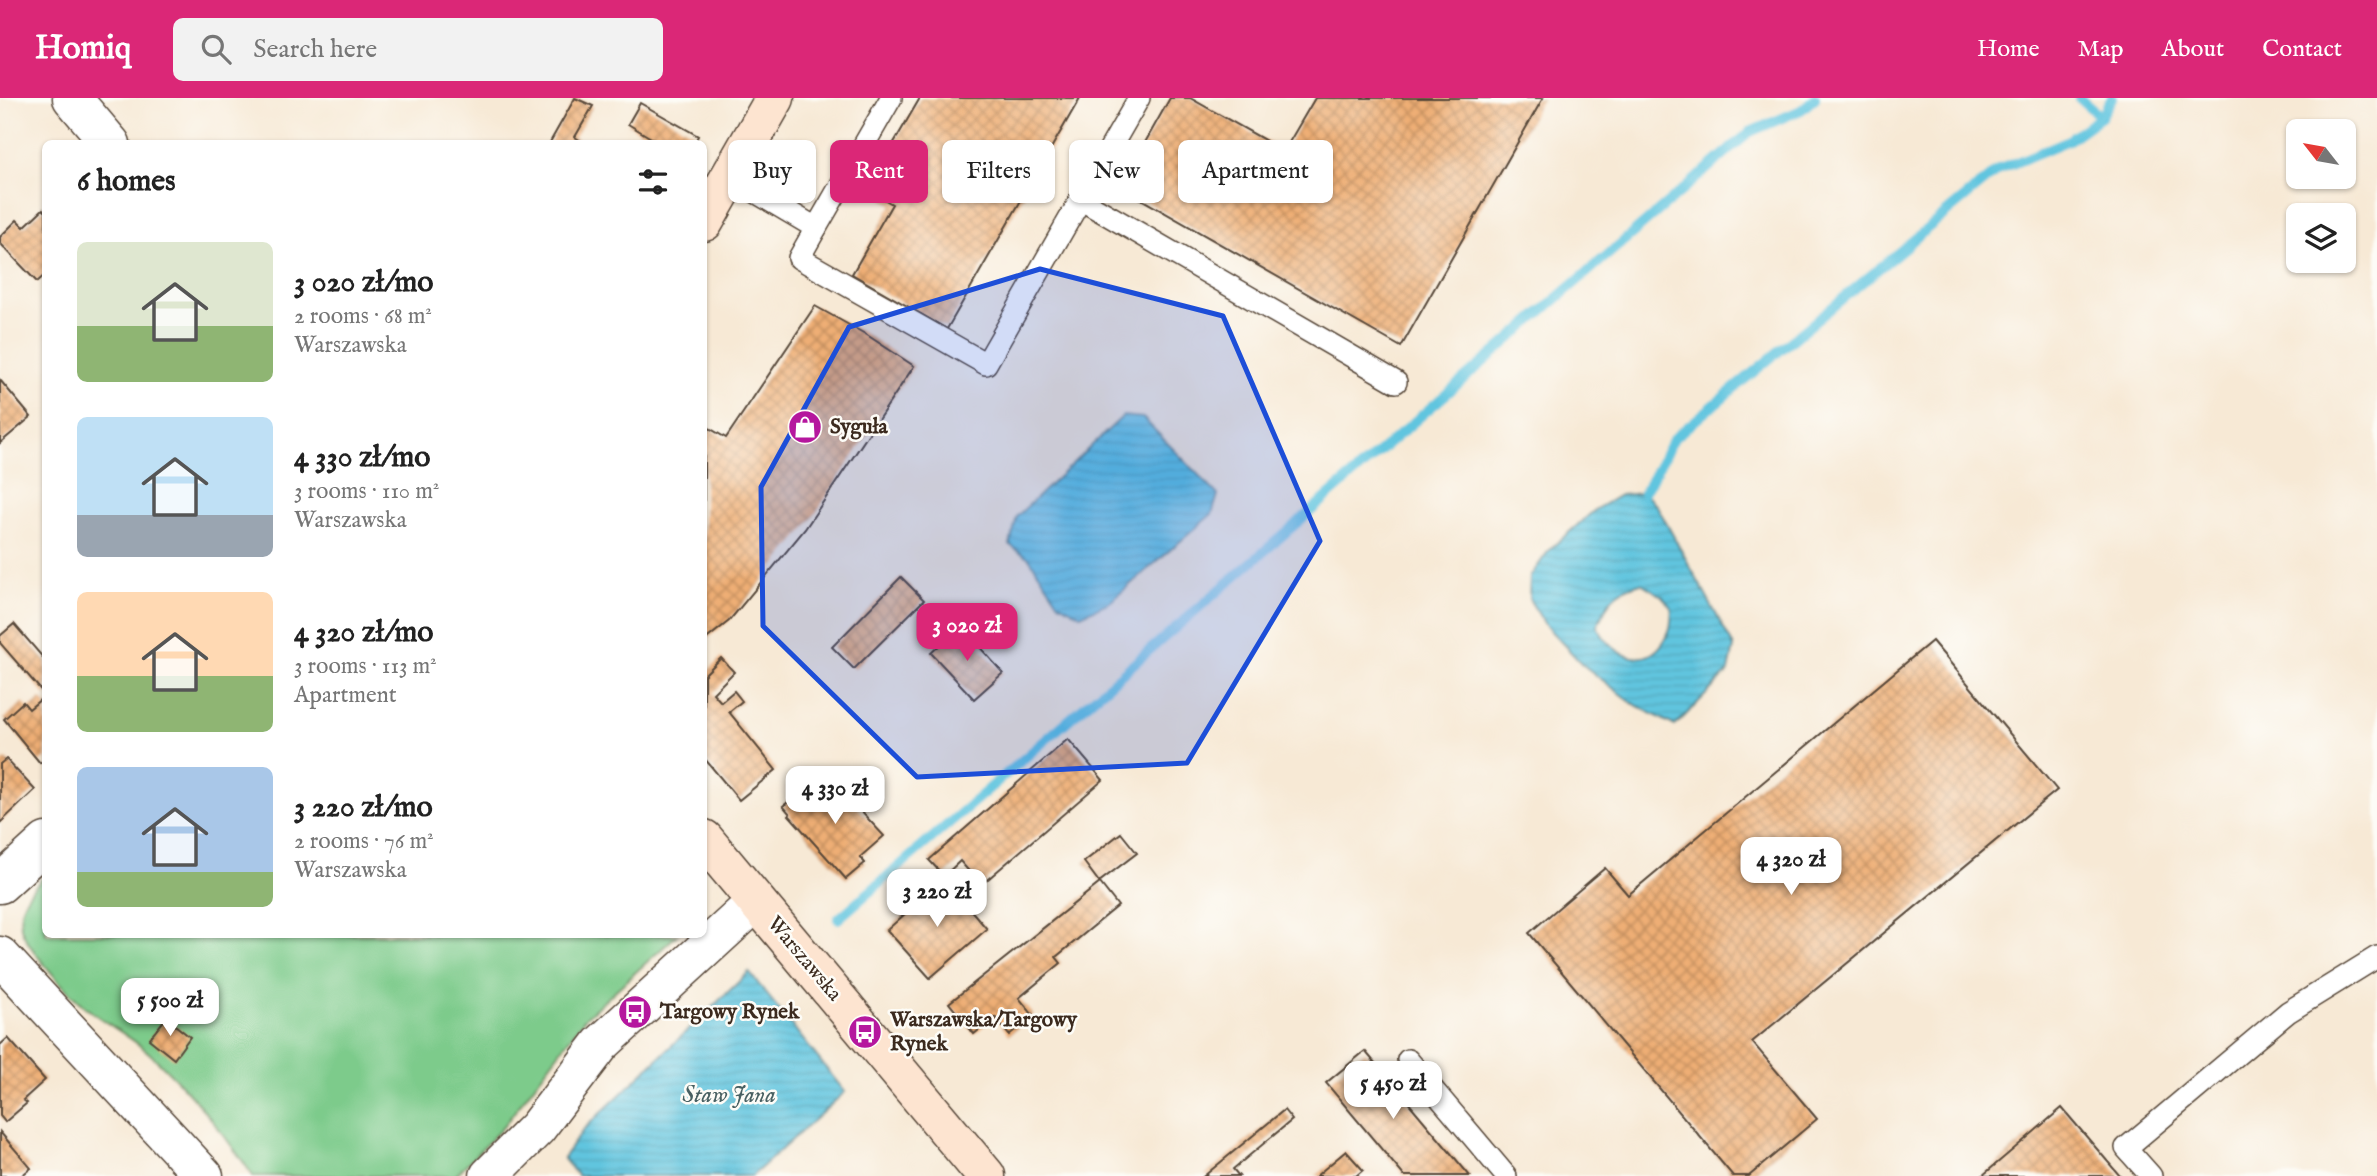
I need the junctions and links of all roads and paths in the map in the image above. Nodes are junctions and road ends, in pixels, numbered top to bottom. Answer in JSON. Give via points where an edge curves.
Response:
{"nodes":[{"id":1,"x":72,"y":98,"type":"edge"},
{"id":2,"x":775,"y":98,"type":"edge"},
{"id":3,"x":891,"y":98,"type":"edge"},
{"id":4,"x":1139,"y":98,"type":"edge"},
{"id":5,"x":108,"y":140,"type":"edge"},
{"id":6,"x":751,"y":140,"type":"edge"},
{"id":7,"x":1115,"y":140,"type":"edge"},
{"id":8,"x":728,"y":180,"type":"edge"},
{"id":9,"x":774,"y":203,"type":"edge"},
{"id":10,"x":1078,"y":203,"type":"edge"},
{"id":11,"x":1085,"y":203,"type":"edge"},
{"id":12,"x":707,"y":217,"type":"edge"},
{"id":13,"x":816,"y":228,"type":"junction"},
{"id":14,"x":1396,"y":382,"type":"dead end"},
{"id":15,"x":707,"y":843,"type":"edge"},
{"id":16,"x":42,"y":846,"type":"edge"},
{"id":17,"x":0,"y":884,"type":"edge"},
{"id":18,"x":757,"y":902,"type":"junction"},
{"id":19,"x":0,"y":956,"type":"edge"},
{"id":20,"x":2377,"y":957,"type":"edge"},
{"id":21,"x":1408,"y":1060,"type":"dead end"},
{"id":22,"x":204,"y":1176,"type":"edge"},
{"id":23,"x":489,"y":1176,"type":"edge"},
{"id":24,"x":986,"y":1176,"type":"edge"},
{"id":25,"x":1506,"y":1176,"type":"edge"},
{"id":26,"x":2151,"y":1176,"type":"edge"}],
"edges":[{"from":1,"to":5,"type":"street"},
{"from":2,"to":6,"type":"main road"},
{"from":3,"to":13,"type":"lane"},
{"from":4,"to":7,"type":"lane"},
{"from":8,"to":12,"type":"main road"},
{"from":9,"to":13,"type":"lane"},
{"from":10,"to":13,"type":"lane","via":[[986,364],[799,258]]},
{"from":11,"to":14,"type":"lane"},
{"from":15,"to":18,"type":"main road","name":"Warszawska"},
{"from":16,"to":17,"type":"street"},
{"from":18,"to":23,"type":"street","via":[[601,1044],[537,1128]]},
{"from":18,"to":24,"type":"main road","name":"Warszawska"},
{"from":19,"to":22,"type":"street"},
{"from":20,"to":26,"type":"lane","via":[[2288,1012],[2126,1148]]},
{"from":21,"to":25,"type":"lane"}]}
